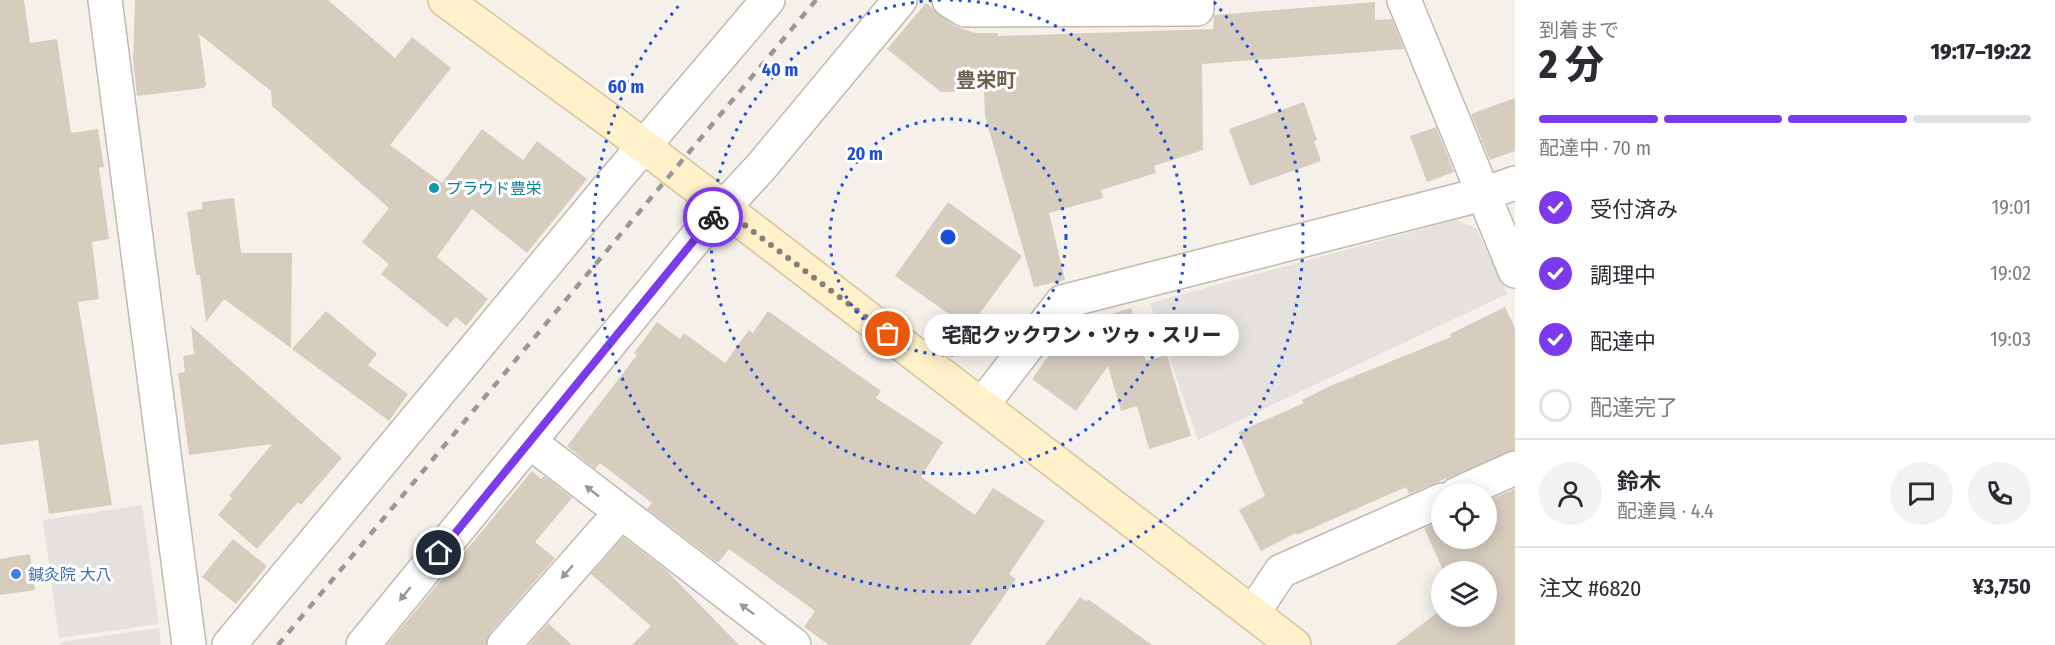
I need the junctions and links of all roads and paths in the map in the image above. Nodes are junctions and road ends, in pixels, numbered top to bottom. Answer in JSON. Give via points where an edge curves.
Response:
{"nodes":[{"id":1,"x":105,"y":0,"type":"edge"},
{"id":2,"x":445,"y":0,"type":"edge"},
{"id":3,"x":768,"y":0,"type":"edge"},
{"id":4,"x":900,"y":0,"type":"edge"},
{"id":5,"x":949,"y":0,"type":"edge"},
{"id":6,"x":1197,"y":0,"type":"edge"},
{"id":7,"x":1404,"y":0,"type":"edge"},
{"id":8,"x":642,"y":147,"type":"junction"},
{"id":9,"x":1515,"y":183,"type":"edge"},
{"id":10,"x":1483,"y":194,"type":"junction"},
{"id":11,"x":721,"y":207,"type":"junction"},
{"id":12,"x":1515,"y":271,"type":"edge"},
{"id":13,"x":982,"y":405,"type":"junction"},
{"id":14,"x":530,"y":442,"type":"junction"},
{"id":15,"x":1515,"y":468,"type":"edge"},
{"id":16,"x":1481,"y":483,"type":"edge"},
{"id":17,"x":1431,"y":505,"type":"edge"},
{"id":18,"x":620,"y":513,"type":"junction"},
{"id":19,"x":1253,"y":613,"type":"junction"},
{"id":20,"x":784,"y":642,"type":"edge"},
{"id":21,"x":189,"y":645,"type":"edge"},
{"id":22,"x":229,"y":645,"type":"edge"},
{"id":23,"x":363,"y":645,"type":"edge"},
{"id":24,"x":504,"y":645,"type":"edge"},
{"id":25,"x":1294,"y":645,"type":"edge"}],
"edges":[{"from":1,"to":21,"type":"street"},
{"from":2,"to":8,"type":"street"},
{"from":3,"to":8,"type":"street"},
{"from":4,"to":11,"type":"street","via":[[761,167]]},
{"from":5,"to":6,"type":"street","via":[[965,10],[1053,11],[1197,9]]},
{"from":7,"to":10,"type":"street"},
{"from":8,"to":11,"type":"street"},
{"from":8,"to":22,"type":"street"},
{"from":9,"to":10,"type":"street"},
{"from":10,"to":12,"type":"street"},
{"from":10,"to":13,"type":"street","via":[[1062,302]]},
{"from":11,"to":13,"type":"street"},
{"from":11,"to":14,"type":"street"},
{"from":13,"to":19,"type":"street"},
{"from":18,"to":14,"type":"street","one_way":true},
{"from":14,"to":23,"type":"street","one_way":true},
{"from":15,"to":16,"type":"street"},
{"from":17,"to":19,"type":"street","via":[[1281,571]]},
{"from":20,"to":18,"type":"street","one_way":true},
{"from":18,"to":24,"type":"street","one_way":true},
{"from":19,"to":25,"type":"street"}]}
